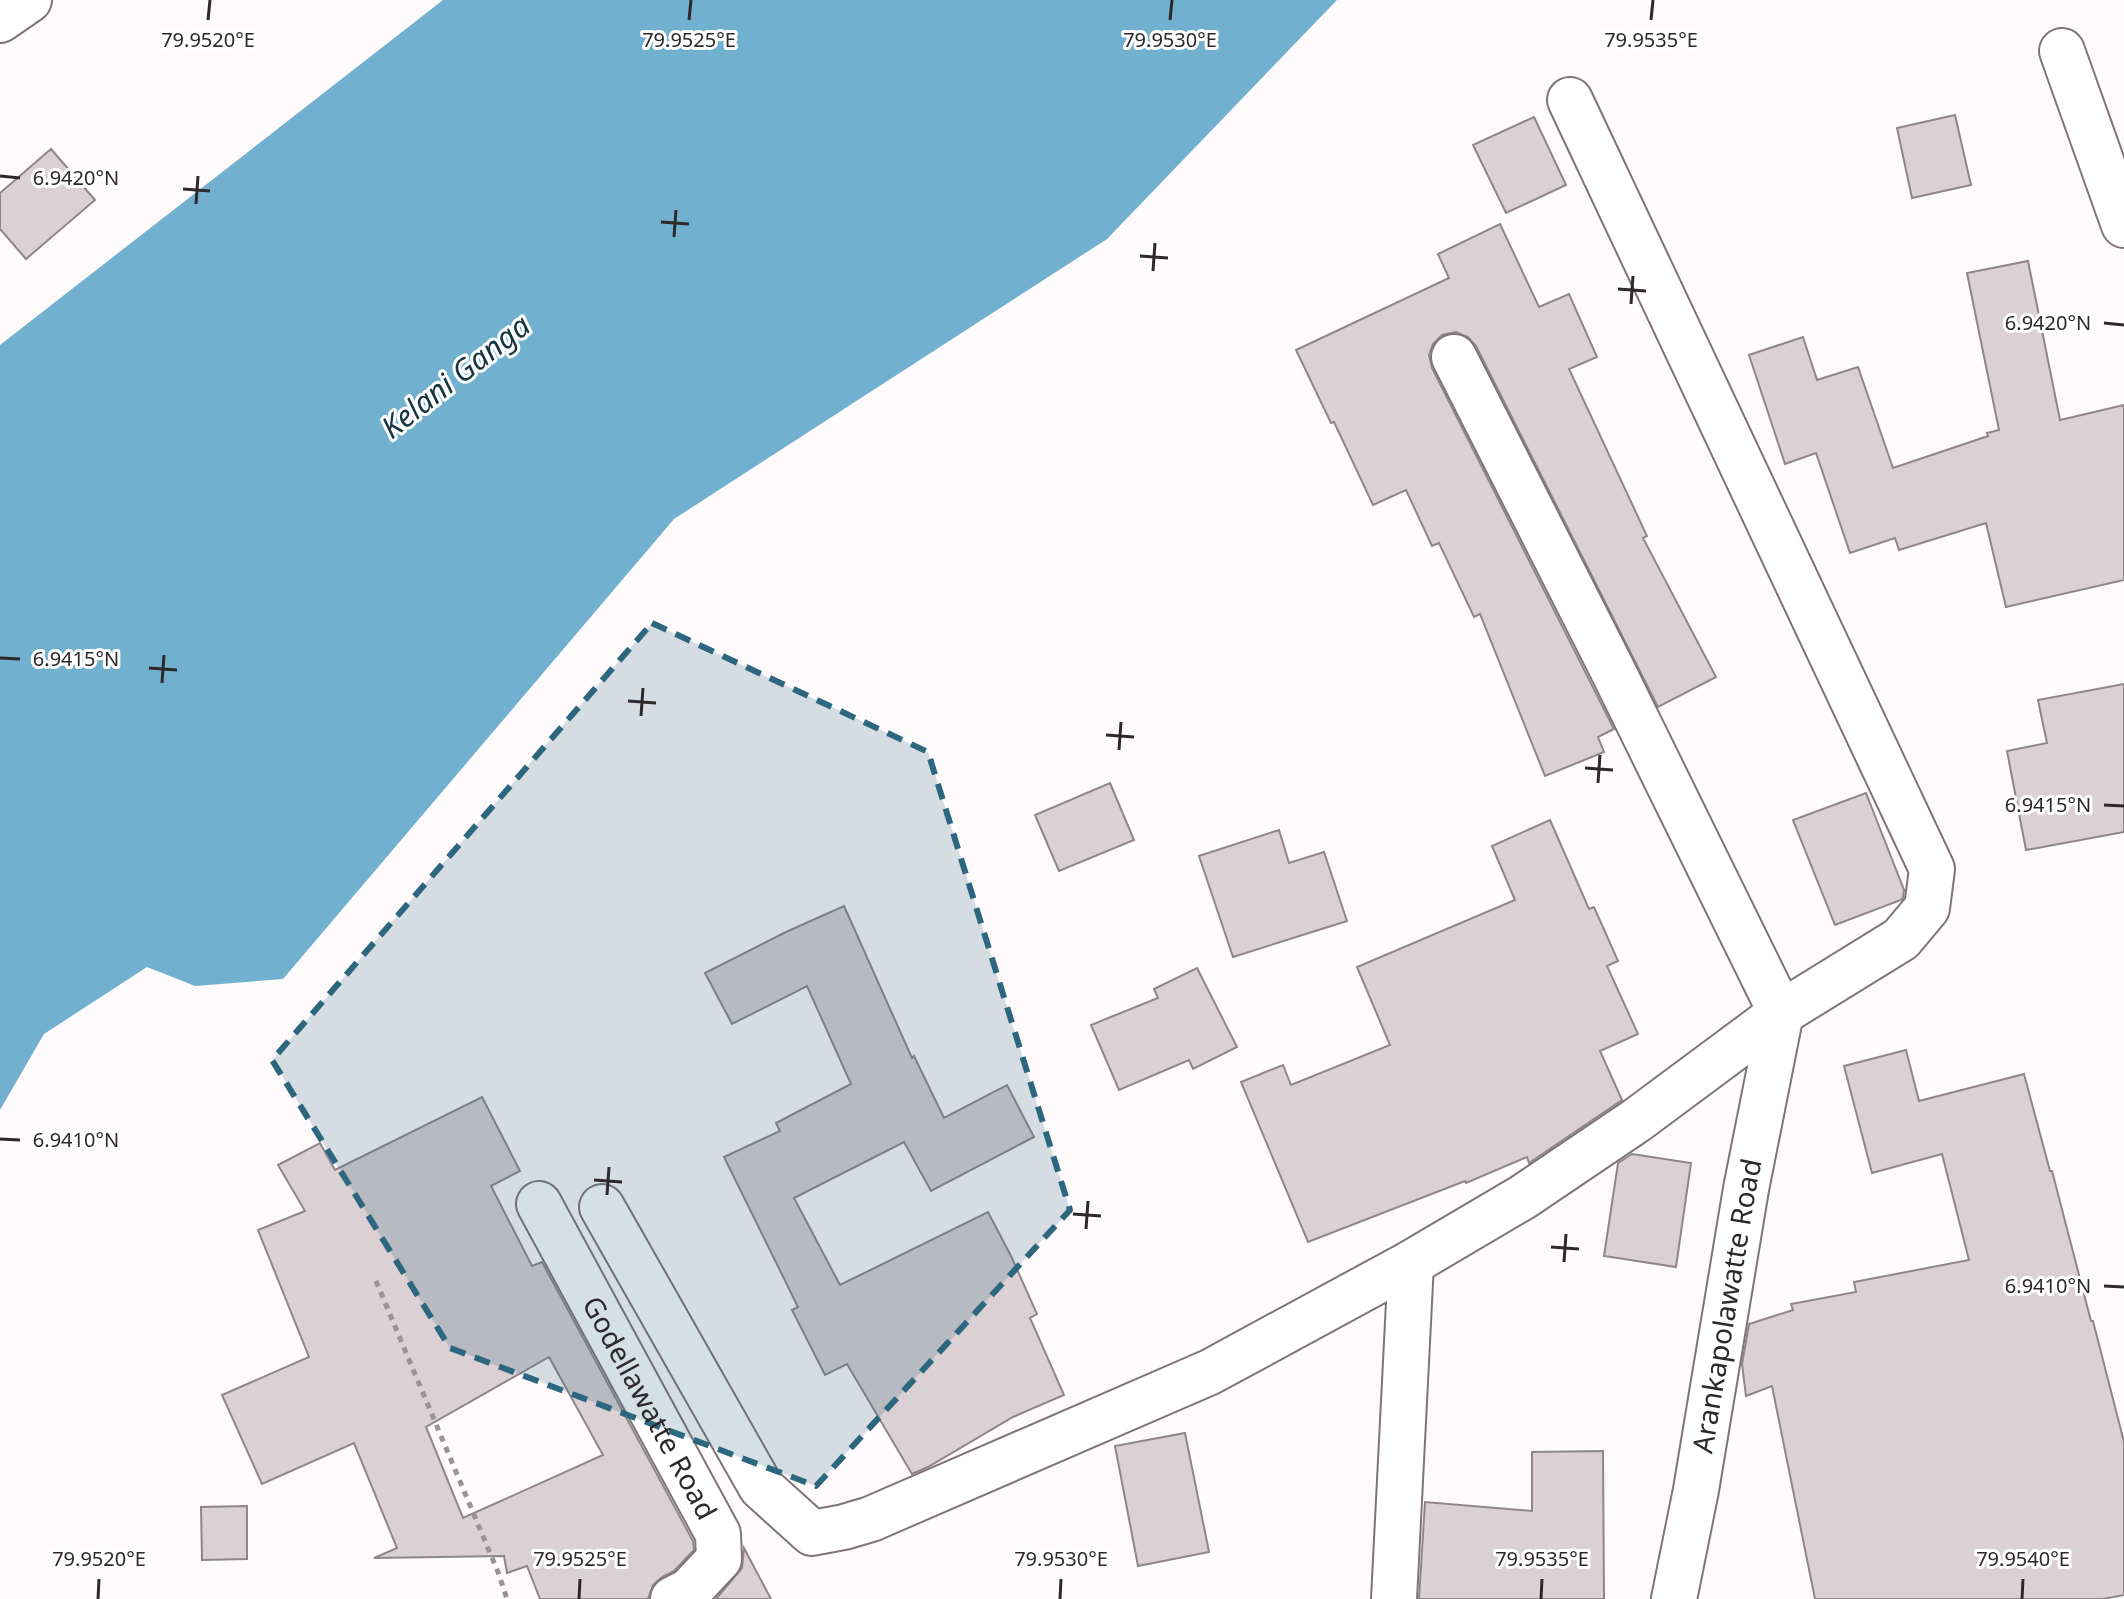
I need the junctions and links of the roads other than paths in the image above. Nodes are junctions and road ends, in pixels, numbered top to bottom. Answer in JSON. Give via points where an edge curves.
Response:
{"nodes":[{"id":1,"x":29,"y":0,"type":"edge"},
{"id":2,"x":0,"y":20,"type":"edge"},
{"id":3,"x":2062,"y":51,"type":"dead end"},
{"id":4,"x":1570,"y":100,"type":"dead end"},
{"id":5,"x":2124,"y":225,"type":"edge"},
{"id":6,"x":1454,"y":357,"type":"dead end"},
{"id":7,"x":1781,"y":1013,"type":"junction"},
{"id":8,"x":539,"y":1204,"type":"dead end"},
{"id":9,"x":602,"y":1207,"type":"dead end"},
{"id":10,"x":1411,"y":1263,"type":"junction"},
{"id":11,"x":673,"y":1599,"type":"edge"},
{"id":12,"x":1394,"y":1599,"type":"edge"},
{"id":13,"x":1674,"y":1599,"type":"edge"}],
"edges":[{"from":1,"to":2,"type":"street"},
{"from":3,"to":5,"type":"street"},
{"from":4,"to":7,"type":"street","via":[[1932,869],[1927,908],[1901,939]]},
{"from":6,"to":7,"type":"street"},
{"from":7,"to":10,"type":"street","via":[[1624,1129]]},
{"from":7,"to":13,"type":"street","name":"Arankapolawatte Road"},
{"from":8,"to":11,"type":"street","name":"Godellawatte Road","via":[[718,1534],[719,1559],[689,1591]]},
{"from":9,"to":10,"type":"street","via":[[761,1487],[812,1533],[871,1519],[1210,1372]]},
{"from":10,"to":12,"type":"street"}]}
